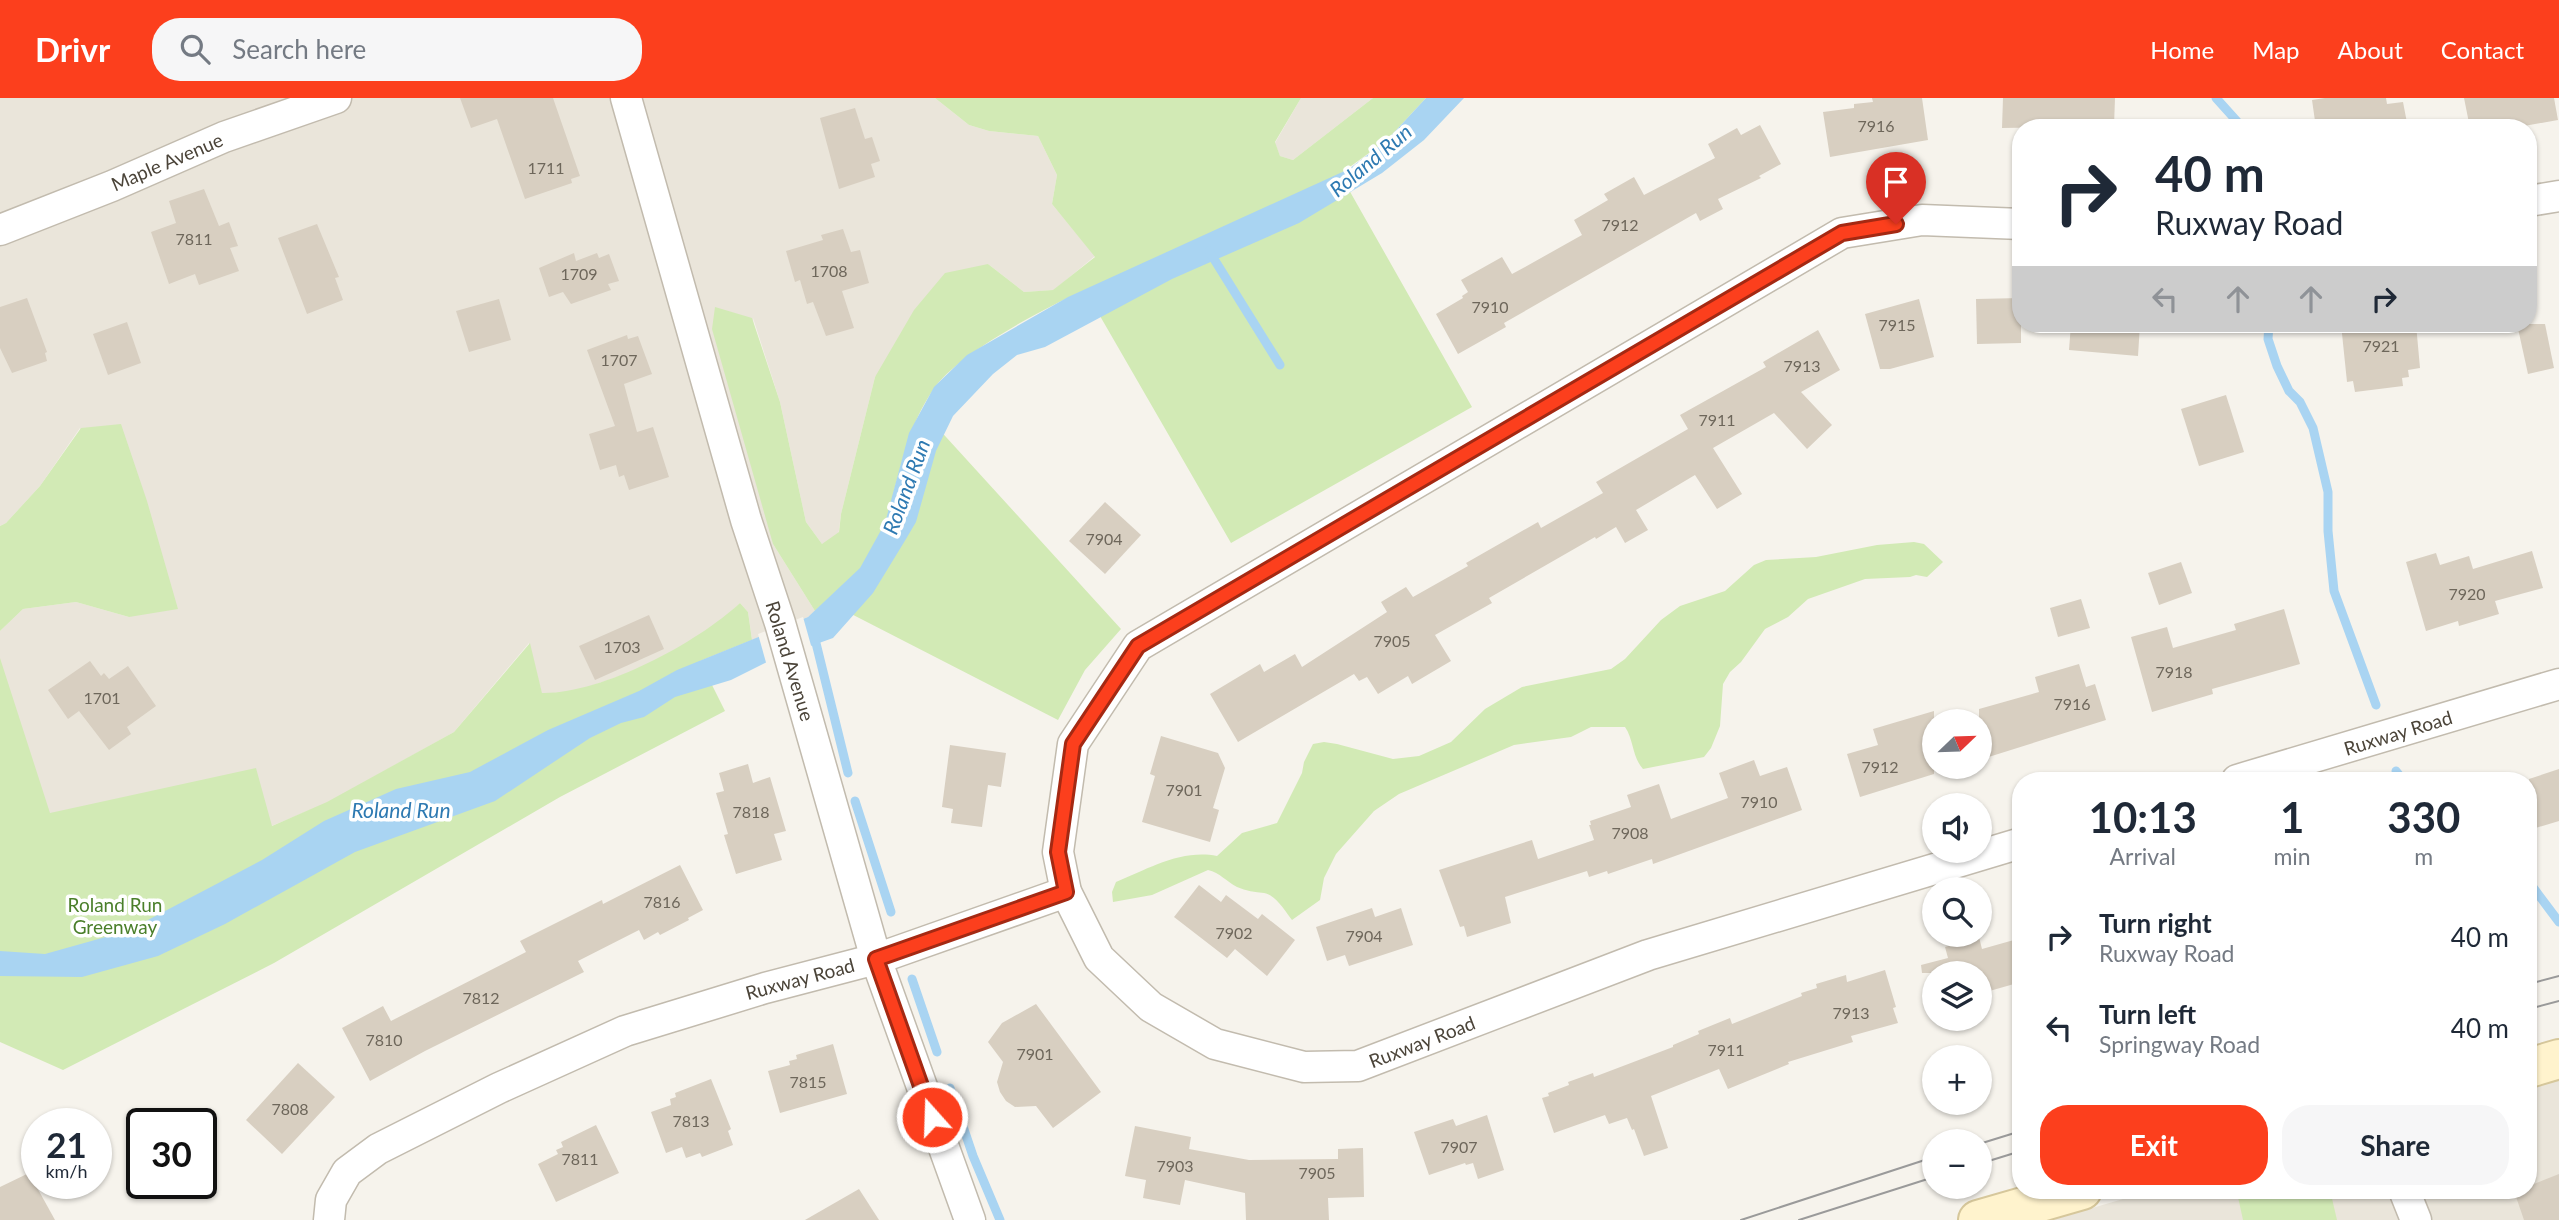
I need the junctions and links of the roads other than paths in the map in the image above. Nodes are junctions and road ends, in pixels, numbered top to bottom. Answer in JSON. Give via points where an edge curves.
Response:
{"nodes":[{"id":1,"x":335,"y":98,"type":"edge"},
{"id":2,"x":626,"y":98,"type":"edge"},
{"id":3,"x":2559,"y":196,"type":"edge"},
{"id":4,"x":2537,"y":200,"type":"edge"},
{"id":5,"x":2012,"y":224,"type":"edge"},
{"id":6,"x":0,"y":230,"type":"edge"},
{"id":7,"x":2559,"y":684,"type":"edge"},
{"id":8,"x":2264,"y":772,"type":"edge"},
{"id":9,"x":2012,"y":846,"type":"edge"},
{"id":10,"x":1066,"y":892,"type":"junction"},
{"id":11,"x":876,"y":959,"type":"junction"},
{"id":12,"x":2559,"y":1059,"type":"edge"},
{"id":13,"x":2537,"y":1066,"type":"edge"},
{"id":14,"x":2050,"y":1199,"type":"edge"},
{"id":15,"x":2408,"y":1199,"type":"edge"},
{"id":16,"x":1981,"y":1219,"type":"edge"},
{"id":17,"x":329,"y":1220,"type":"edge"},
{"id":18,"x":970,"y":1220,"type":"edge"},
{"id":19,"x":2416,"y":1220,"type":"edge"}],
"edges":[{"from":1,"to":6,"type":"street","name":"Maple Avenue","via":[[224,137]]},
{"from":2,"to":11,"type":"street","name":"Roland Avenue"},
{"from":3,"to":4,"type":"street"},
{"from":5,"to":10,"type":"street","via":[[1923,219],[1842,233],[1138,646],[1073,744],[1058,852]]},
{"from":7,"to":8,"type":"street","name":"Ruxway Road"},
{"from":9,"to":10,"type":"street","name":"Ruxway Road","via":[[1648,955],[1358,1066],[1304,1067],[1215,1044],[1151,1007],[1099,958]]},
{"from":10,"to":11,"type":"street","name":"Ruxway Road"},
{"from":11,"to":17,"type":"street","name":"Ruxway Road","via":[[625,1031],[499,1088],[378,1149],[347,1172],[331,1200]]},
{"from":11,"to":18,"type":"street","name":"Roland Avenue"},
{"from":12,"to":13,"type":"street"},
{"from":14,"to":16,"type":"street"},
{"from":15,"to":19,"type":"street"}]}
